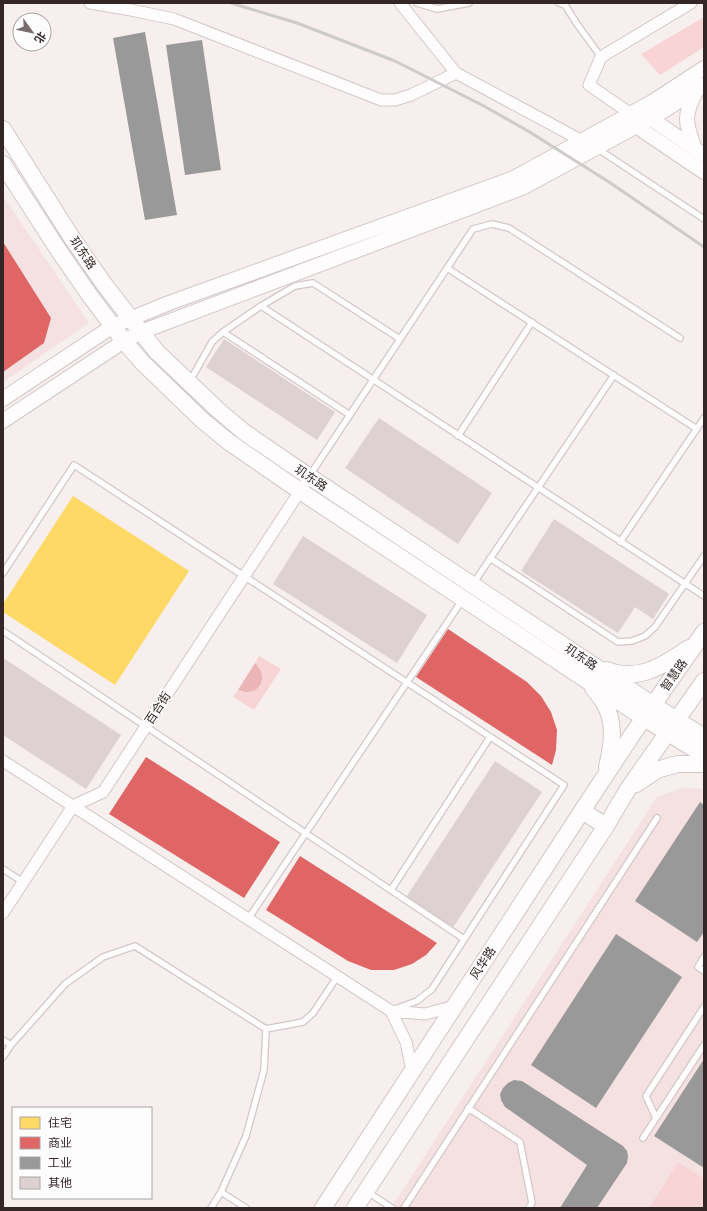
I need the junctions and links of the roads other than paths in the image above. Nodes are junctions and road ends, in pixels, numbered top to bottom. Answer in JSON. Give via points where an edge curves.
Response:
{"nodes":[{"id":1,"x":90,"y":3,"type":"edge"},
{"id":2,"x":400,"y":3,"type":"edge"},
{"id":3,"x":417,"y":3,"type":"edge"},
{"id":4,"x":469,"y":3,"type":"edge"},
{"id":5,"x":559,"y":3,"type":"edge"},
{"id":6,"x":691,"y":3,"type":"edge"},
{"id":7,"x":601,"y":57,"type":"junction"},
{"id":8,"x":704,"y":68,"type":"edge"},
{"id":9,"x":456,"y":73,"type":"junction"},
{"id":10,"x":700,"y":87,"type":"edge"},
{"id":11,"x":650,"y":118,"type":"junction"},
{"id":12,"x":633,"y":120,"type":"junction"},
{"id":13,"x":3,"y":129,"type":"edge"},
{"id":14,"x":583,"y":141,"type":"junction"},
{"id":15,"x":596,"y":148,"type":"junction"},
{"id":16,"x":699,"y":152,"type":"edge"},
{"id":17,"x":3,"y":164,"type":"edge"},
{"id":18,"x":704,"y":172,"type":"edge"},
{"id":19,"x":704,"y":219,"type":"edge"},
{"id":20,"x":448,"y":268,"type":"junction"},
{"id":21,"x":261,"y":306,"type":"junction"},
{"id":22,"x":130,"y":319,"type":"junction"},
{"id":23,"x":532,"y":322,"type":"junction"},
{"id":24,"x":113,"y":326,"type":"junction"},
{"id":25,"x":141,"y":332,"type":"junction"},
{"id":26,"x":223,"y":332,"type":"junction"},
{"id":27,"x":680,"y":338,"type":"dead end"},
{"id":28,"x":400,"y":339,"type":"junction"},
{"id":29,"x":124,"y":341,"type":"junction"},
{"id":30,"x":614,"y":375,"type":"junction"},
{"id":31,"x":373,"y":380,"type":"junction"},
{"id":32,"x":189,"y":383,"type":"junction"},
{"id":33,"x":3,"y":399,"type":"edge"},
{"id":34,"x":350,"y":415,"type":"junction"},
{"id":35,"x":704,"y":418,"type":"edge"},
{"id":36,"x":3,"y":421,"type":"edge"},
{"id":37,"x":697,"y":429,"type":"junction"},
{"id":38,"x":458,"y":436,"type":"junction"},
{"id":39,"x":309,"y":477,"type":"junction"},
{"id":40,"x":538,"y":488,"type":"junction"},
{"id":41,"x":300,"y":491,"type":"junction"},
{"id":42,"x":620,"y":542,"type":"junction"},
{"id":43,"x":704,"y":556,"type":"edge"},
{"id":44,"x":490,"y":558,"type":"junction"},
{"id":45,"x":3,"y":573,"type":"edge"},
{"id":46,"x":244,"y":576,"type":"junction"},
{"id":47,"x":685,"y":584,"type":"junction"},
{"id":48,"x":468,"y":592,"type":"junction"},
{"id":49,"x":704,"y":596,"type":"edge"},
{"id":50,"x":3,"y":631,"type":"edge"},
{"id":51,"x":701,"y":637,"type":"edge"},
{"id":52,"x":591,"y":664,"type":"junction"},
{"id":53,"x":588,"y":681,"type":"junction"},
{"id":54,"x":704,"y":681,"type":"edge"},
{"id":55,"x":407,"y":682,"type":"junction"},
{"id":56,"x":648,"y":712,"type":"junction"},
{"id":57,"x":146,"y":726,"type":"junction"},
{"id":58,"x":672,"y":726,"type":"junction"},
{"id":59,"x":490,"y":737,"type":"junction"},
{"id":60,"x":704,"y":738,"type":"edge"},
{"id":61,"x":704,"y":755,"type":"edge"},
{"id":62,"x":3,"y":761,"type":"edge"},
{"id":63,"x":704,"y":764,"type":"edge"},
{"id":64,"x":604,"y":776,"type":"junction"},
{"id":65,"x":628,"y":790,"type":"junction"},
{"id":66,"x":73,"y":806,"type":"junction"},
{"id":67,"x":582,"y":811,"type":"junction"},
{"id":68,"x":656,"y":818,"type":"dead end"},
{"id":69,"x":606,"y":826,"type":"junction"},
{"id":70,"x":305,"y":833,"type":"junction"},
{"id":71,"x":3,"y":869,"type":"edge"},
{"id":72,"x":23,"y":882,"type":"junction"},
{"id":73,"x":391,"y":890,"type":"junction"},
{"id":74,"x":3,"y":913,"type":"edge"},
{"id":75,"x":248,"y":919,"type":"junction"},
{"id":76,"x":464,"y":939,"type":"junction"},
{"id":77,"x":704,"y":957,"type":"edge"},
{"id":78,"x":704,"y":971,"type":"edge"},
{"id":79,"x":337,"y":977,"type":"junction"},
{"id":80,"x":455,"y":1006,"type":"junction"},
{"id":81,"x":704,"y":1007,"type":"edge"},
{"id":82,"x":391,"y":1011,"type":"junction"},
{"id":83,"x":266,"y":1029,"type":"junction"},
{"id":84,"x":3,"y":1040,"type":"edge"},
{"id":85,"x":11,"y":1045,"type":"junction"},
{"id":86,"x":704,"y":1045,"type":"edge"},
{"id":87,"x":3,"y":1057,"type":"edge"},
{"id":88,"x":412,"y":1071,"type":"junction"},
{"id":89,"x":468,"y":1108,"type":"junction"},
{"id":90,"x":656,"y":1118,"type":"junction"},
{"id":91,"x":643,"y":1138,"type":"dead end"},
{"id":92,"x":366,"y":1191,"type":"junction"},
{"id":93,"x":221,"y":1192,"type":"junction"},
{"id":94,"x":211,"y":1208,"type":"edge"},
{"id":95,"x":246,"y":1208,"type":"edge"},
{"id":96,"x":323,"y":1208,"type":"edge"},
{"id":97,"x":355,"y":1208,"type":"edge"},
{"id":98,"x":392,"y":1208,"type":"edge"},
{"id":99,"x":404,"y":1208,"type":"edge"},
{"id":100,"x":529,"y":1208,"type":"edge"}],
"edges":[{"from":1,"to":9,"type":"street","via":[[174,19],[381,100],[394,100],[411,95]]},
{"from":2,"to":9,"type":"street"},
{"from":3,"to":4,"type":"lane","via":[[437,9]]},
{"from":5,"to":7,"type":"lane","via":[[565,5]]},
{"from":6,"to":7,"type":"street"},
{"from":7,"to":12,"type":"street","via":[[589,85]]},
{"from":8,"to":12,"type":"street","via":[[652,102]]},
{"from":9,"to":14,"type":"street"},
{"from":10,"to":11,"type":"street"},
{"from":10,"to":16,"type":"street","via":[[689,103],[686,118]]},
{"from":11,"to":12,"type":"street"},
{"from":11,"to":16,"type":"street"},
{"from":12,"to":14,"type":"street"},
{"from":12,"to":15,"type":"street"},
{"from":12,"to":18,"type":"street"},
{"from":13,"to":22,"type":"main road","name":"玑东路","via":[[72,238]]},
{"from":14,"to":15,"type":"street"},
{"from":14,"to":22,"type":"street","via":[[514,178]]},
{"from":15,"to":19,"type":"lane"},
{"from":15,"to":25,"type":"street","via":[[522,188]]},
{"from":17,"to":24,"type":"main road","name":"玑东路","via":[[61,254]]},
{"from":20,"to":23,"type":"lane"},
{"from":20,"to":27,"type":"lane","via":[[473,229],[492,224],[509,228]]},
{"from":20,"to":28,"type":"lane"},
{"from":21,"to":26,"type":"lane"},
{"from":21,"to":28,"type":"lane","via":[[295,286],[313,283]]},
{"from":21,"to":31,"type":"lane"},
{"from":22,"to":24,"type":"street"},
{"from":22,"to":25,"type":"main road","name":"玑东路"},
{"from":23,"to":30,"type":"lane"},
{"from":23,"to":38,"type":"lane"},
{"from":24,"to":29,"type":"main road","name":"玑东路"},
{"from":24,"to":33,"type":"street"},
{"from":25,"to":29,"type":"street"},
{"from":25,"to":32,"type":"main road","name":"玑东路"},
{"from":26,"to":32,"type":"lane","via":[[212,342]]},
{"from":26,"to":34,"type":"lane"},
{"from":28,"to":31,"type":"lane"},
{"from":29,"to":36,"type":"street"},
{"from":29,"to":41,"type":"main road","name":"玑东路","via":[[202,420]]},
{"from":30,"to":37,"type":"lane"},
{"from":30,"to":40,"type":"lane"},
{"from":31,"to":34,"type":"lane"},
{"from":31,"to":38,"type":"lane"},
{"from":32,"to":39,"type":"main road","name":"玑东路","via":[[244,432]]},
{"from":34,"to":39,"type":"lane"},
{"from":35,"to":37,"type":"lane"},
{"from":37,"to":42,"type":"lane"},
{"from":38,"to":40,"type":"lane"},
{"from":39,"to":41,"type":"street","name":"百合街"},
{"from":39,"to":48,"type":"main road","name":"玑东路"},
{"from":40,"to":42,"type":"lane"},
{"from":40,"to":44,"type":"lane"},
{"from":41,"to":46,"type":"street","name":"百合街"},
{"from":41,"to":48,"type":"main road","name":"玑东路"},
{"from":42,"to":47,"type":"lane"},
{"from":43,"to":47,"type":"lane"},
{"from":44,"to":47,"type":"lane","via":[[618,642],[632,641],[645,636],[656,627]]},
{"from":44,"to":48,"type":"lane"},
{"from":45,"to":46,"type":"lane","via":[[74,465]]},
{"from":46,"to":55,"type":"lane"},
{"from":46,"to":57,"type":"street","name":"百合街"},
{"from":47,"to":49,"type":"lane"},
{"from":48,"to":52,"type":"main road","name":"玑东路"},
{"from":48,"to":53,"type":"main road","name":"玑东路"},
{"from":48,"to":55,"type":"lane"},
{"from":50,"to":57,"type":"lane"},
{"from":51,"to":52,"type":"main road","via":[[656,669],[631,675],[617,674]]},
{"from":51,"to":56,"type":"main road","name":"智慧路"},
{"from":52,"to":56,"type":"main road","name":"玑东路"},
{"from":53,"to":56,"type":"main road","name":"玑东路"},
{"from":53,"to":64,"type":"main road","via":[[604,704],[610,719],[611,751]]},
{"from":54,"to":58,"type":"main road"},
{"from":55,"to":59,"type":"lane"},
{"from":55,"to":70,"type":"lane"},
{"from":56,"to":58,"type":"main road","name":"玑东路"},
{"from":56,"to":64,"type":"main road","name":"风华路"},
{"from":57,"to":66,"type":"street","name":"百合街","via":[[104,792]]},
{"from":57,"to":70,"type":"lane"},
{"from":58,"to":60,"type":"main road","name":"玑东路"},
{"from":58,"to":61,"type":"main road","name":"玑东路"},
{"from":58,"to":65,"type":"main road"},
{"from":59,"to":73,"type":"lane"},
{"from":59,"to":76,"type":"lane","via":[[564,785]]},
{"from":62,"to":66,"type":"street"},
{"from":63,"to":65,"type":"main road","via":[[677,764],[657,770]]},
{"from":64,"to":67,"type":"main road","name":"风华路"},
{"from":65,"to":69,"type":"main road"},
{"from":66,"to":72,"type":"street"},
{"from":66,"to":75,"type":"street"},
{"from":67,"to":69,"type":"main road"},
{"from":67,"to":80,"type":"main road","name":"风华路"},
{"from":68,"to":89,"type":"lane"},
{"from":69,"to":92,"type":"main road"},
{"from":70,"to":73,"type":"lane"},
{"from":70,"to":75,"type":"lane"},
{"from":71,"to":72,"type":"lane"},
{"from":72,"to":74,"type":"street"},
{"from":73,"to":76,"type":"lane"},
{"from":75,"to":79,"type":"street"},
{"from":76,"to":82,"type":"lane","via":[[432,989],[417,1001]]},
{"from":77,"to":78,"type":"lane","via":[[698,967]]},
{"from":79,"to":82,"type":"street"},
{"from":79,"to":83,"type":"lane","via":[[313,1013],[303,1022]]},
{"from":80,"to":82,"type":"street","via":[[425,1014]]},
{"from":80,"to":88,"type":"main road","name":"风华路"},
{"from":81,"to":90,"type":"lane","via":[[646,1096]]},
{"from":82,"to":88,"type":"street","via":[[406,1042]]},
{"from":83,"to":85,"type":"lane","via":[[135,946],[103,957],[65,984]]},
{"from":83,"to":93,"type":"lane","via":[[264,1070],[246,1136]]},
{"from":84,"to":85,"type":"lane"},
{"from":85,"to":87,"type":"lane"},
{"from":86,"to":90,"type":"lane"},
{"from":88,"to":96,"type":"main road","name":"风华路"},
{"from":89,"to":99,"type":"lane"},
{"from":89,"to":100,"type":"lane","via":[[520,1142],[532,1203]]},
{"from":90,"to":91,"type":"lane"},
{"from":92,"to":97,"type":"main road"},
{"from":92,"to":98,"type":"lane"},
{"from":93,"to":94,"type":"lane"},
{"from":93,"to":95,"type":"lane"}]}
